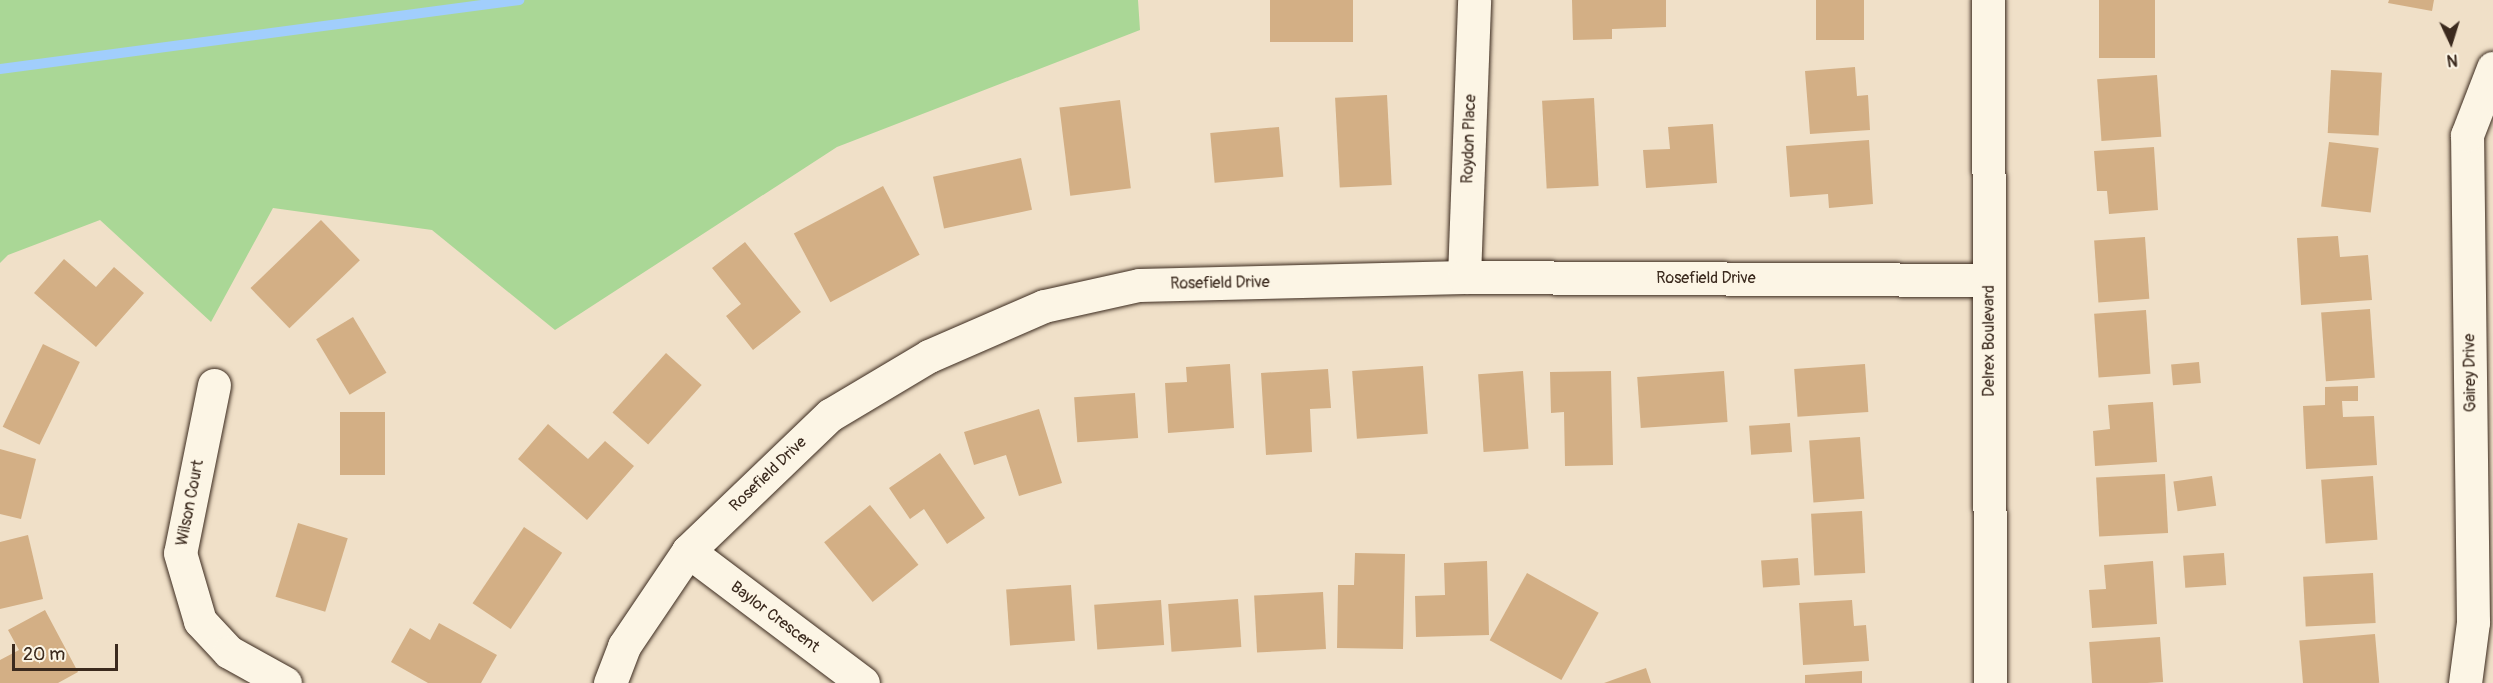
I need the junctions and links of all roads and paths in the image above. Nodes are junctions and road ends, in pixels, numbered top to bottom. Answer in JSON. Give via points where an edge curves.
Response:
{"nodes":[{"id":1,"x":1474,"y":0,"type":"edge"},
{"id":2,"x":1988,"y":0,"type":"edge"},
{"id":3,"x":2493,"y":68,"type":"edge"},
{"id":4,"x":1464,"y":277,"type":"junction"},
{"id":5,"x":1989,"y":280,"type":"junction"},
{"id":6,"x":214,"y":385,"type":"dead end"},
{"id":7,"x":688,"y":551,"type":"junction"},
{"id":8,"x":285,"y":683,"type":"edge"},
{"id":9,"x":610,"y":683,"type":"edge"},
{"id":10,"x":863,"y":683,"type":"edge"},
{"id":11,"x":1989,"y":683,"type":"edge"},
{"id":12,"x":2465,"y":683,"type":"edge"}],
"edges":[{"from":1,"to":4,"type":"street","name":"Roydon Place"},
{"from":2,"to":5,"type":"street","name":"Delrex Boulevard"},
{"from":3,"to":12,"type":"street","name":"Gairey Drive","via":[[2468,135],[2474,622]]},
{"from":4,"to":5,"type":"street","name":"Rosefield Drive"},
{"from":4,"to":7,"type":"street","name":"Rosefield Drive","via":[[1139,285],[1044,306],[928,356],[830,415]]},
{"from":5,"to":11,"type":"street","name":"Delrex Boulevard"},
{"from":6,"to":8,"type":"street","name":"Wilson Court","via":[[180,553],[200,621],[229,652]]},
{"from":7,"to":9,"type":"street","name":"Rosefield Drive","via":[[624,646]]},
{"from":7,"to":10,"type":"street","name":"Baylor Crescent"}]}
